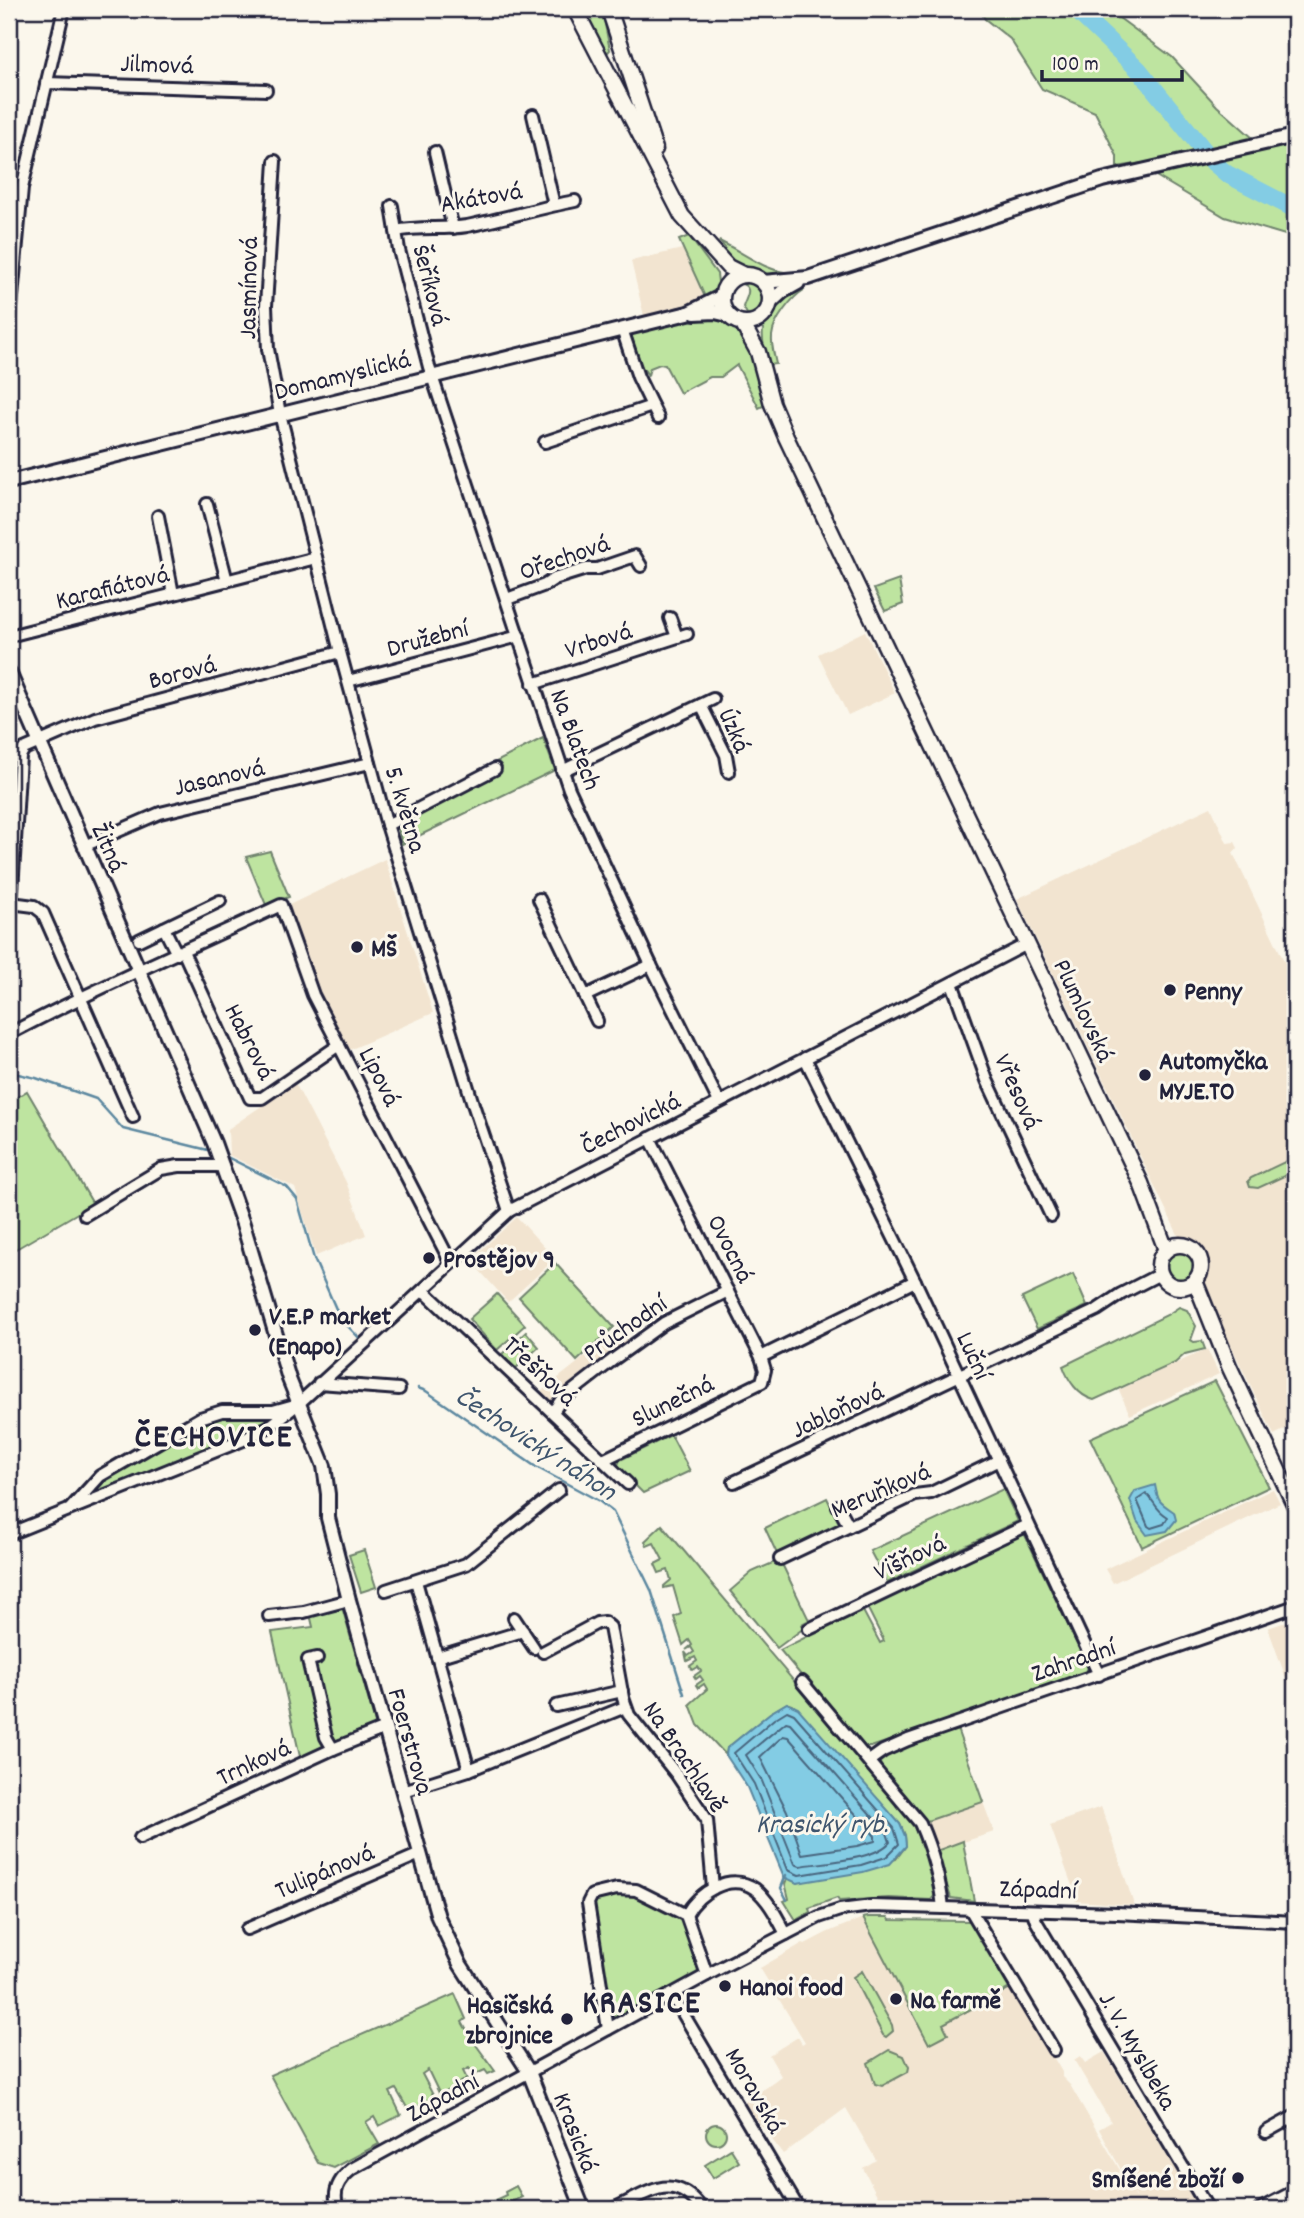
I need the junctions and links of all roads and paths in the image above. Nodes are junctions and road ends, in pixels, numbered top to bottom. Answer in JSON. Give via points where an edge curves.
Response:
{"nodes":[{"id":1,"x":64,"y":9,"type":"edge"},
{"id":2,"x":575,"y":9,"type":"edge"},
{"id":3,"x":610,"y":9,"type":"edge"},
{"id":4,"x":618,"y":38,"type":"junction"},
{"id":5,"x":604,"y":65,"type":"junction"},
{"id":6,"x":46,"y":83,"type":"junction"},
{"id":7,"x":266,"y":90,"type":"dead end"},
{"id":8,"x":533,"y":115,"type":"dead end"},
{"id":9,"x":1295,"y":135,"type":"edge"},
{"id":10,"x":435,"y":152,"type":"dead end"},
{"id":11,"x":275,"y":161,"type":"dead end"},
{"id":12,"x":662,"y":177,"type":"junction"},
{"id":13,"x":575,"y":201,"type":"dead end"},
{"id":14,"x":554,"y":205,"type":"junction"},
{"id":15,"x":392,"y":206,"type":"dead end"},
{"id":16,"x":453,"y":228,"type":"junction"},
{"id":17,"x":396,"y":231,"type":"junction"},
{"id":18,"x":705,"y":243,"type":"junction"},
{"id":19,"x":744,"y":275,"type":"junction"},
{"id":20,"x":808,"y":278,"type":"junction"},
{"id":21,"x":763,"y":282,"type":"junction"},
{"id":22,"x":724,"y":291,"type":"junction"},
{"id":23,"x":770,"y":303,"type":"junction"},
{"id":24,"x":688,"y":313,"type":"junction"},
{"id":25,"x":728,"y":315,"type":"junction"},
{"id":26,"x":760,"y":319,"type":"junction"},
{"id":27,"x":742,"y":323,"type":"junction"},
{"id":28,"x":622,"y":329,"type":"junction"},
{"id":29,"x":9,"y":330,"type":"edge"},
{"id":30,"x":758,"y":352,"type":"junction"},
{"id":31,"x":432,"y":375,"type":"junction"},
{"id":32,"x":652,"y":406,"type":"junction"},
{"id":33,"x":280,"y":414,"type":"junction"},
{"id":34,"x":658,"y":418,"type":"dead end"},
{"id":35,"x":545,"y":442,"type":"dead end"},
{"id":36,"x":9,"y":482,"type":"edge"},
{"id":37,"x":207,"y":504,"type":"dead end"},
{"id":38,"x":158,"y":516,"type":"dead end"},
{"id":39,"x":637,"y":555,"type":"dead end"},
{"id":40,"x":316,"y":558,"type":"junction"},
{"id":41,"x":227,"y":581,"type":"junction"},
{"id":42,"x":173,"y":594,"type":"junction"},
{"id":43,"x":507,"y":599,"type":"junction"},
{"id":44,"x":670,"y":618,"type":"dead end"},
{"id":45,"x":9,"y":636,"type":"edge"},
{"id":46,"x":519,"y":636,"type":"junction"},
{"id":47,"x":340,"y":652,"type":"junction"},
{"id":48,"x":9,"y":672,"type":"edge"},
{"id":49,"x":348,"y":681,"type":"junction"},
{"id":50,"x":533,"y":684,"type":"junction"},
{"id":51,"x":713,"y":699,"type":"dead end"},
{"id":52,"x":701,"y":705,"type":"junction"},
{"id":53,"x":38,"y":742,"type":"junction"},
{"id":54,"x":370,"y":763,"type":"junction"},
{"id":55,"x":495,"y":769,"type":"dead end"},
{"id":56,"x":562,"y":771,"type":"junction"},
{"id":57,"x":729,"y":772,"type":"dead end"},
{"id":58,"x":387,"y":825,"type":"junction"},
{"id":59,"x":84,"y":846,"type":"junction"},
{"id":60,"x":539,"y":899,"type":"dead end"},
{"id":61,"x":220,"y":901,"type":"dead end"},
{"id":62,"x":11,"y":902,"type":"junction"},
{"id":63,"x":164,"y":928,"type":"junction"},
{"id":64,"x":139,"y":940,"type":"dead end"},
{"id":65,"x":9,"y":942,"type":"edge"},
{"id":66,"x":1027,"y":944,"type":"junction"},
{"id":67,"x":180,"y":952,"type":"junction"},
{"id":68,"x":651,"y":965,"type":"junction"},
{"id":69,"x":139,"y":971,"type":"junction"},
{"id":70,"x":952,"y":983,"type":"junction"},
{"id":71,"x":585,"y":996,"type":"junction"},
{"id":72,"x":79,"y":997,"type":"junction"},
{"id":73,"x":597,"y":1021,"type":"dead end"},
{"id":74,"x":15,"y":1031,"type":"dead end"},
{"id":75,"x":339,"y":1045,"type":"junction"},
{"id":76,"x":805,"y":1058,"type":"junction"},
{"id":77,"x":719,"y":1102,"type":"junction"},
{"id":78,"x":133,"y":1117,"type":"dead end"},
{"id":79,"x":650,"y":1138,"type":"junction"},
{"id":80,"x":222,"y":1164,"type":"junction"},
{"id":81,"x":509,"y":1211,"type":"junction"},
{"id":82,"x":85,"y":1214,"type":"dead end"},
{"id":83,"x":1051,"y":1216,"type":"dead end"},
{"id":84,"x":1171,"y":1247,"type":"junction"},
{"id":85,"x":451,"y":1263,"type":"junction"},
{"id":86,"x":1160,"y":1274,"type":"junction"},
{"id":87,"x":915,"y":1281,"type":"junction"},
{"id":88,"x":1188,"y":1284,"type":"junction"},
{"id":89,"x":423,"y":1290,"type":"junction"},
{"id":90,"x":728,"y":1291,"type":"junction"},
{"id":91,"x":761,"y":1357,"type":"junction"},
{"id":92,"x":960,"y":1376,"type":"junction"},
{"id":93,"x":762,"y":1382,"type":"joint"},
{"id":94,"x":319,"y":1383,"type":"junction"},
{"id":95,"x":399,"y":1390,"type":"dead end"},
{"id":96,"x":298,"y":1404,"type":"junction"},
{"id":97,"x":553,"y":1412,"type":"junction"},
{"id":98,"x":603,"y":1460,"type":"junction"},
{"id":99,"x":999,"y":1460,"type":"junction"},
{"id":100,"x":734,"y":1482,"type":"dead end"},
{"id":101,"x":628,"y":1484,"type":"dead end"},
{"id":102,"x":559,"y":1490,"type":"dead end"},
{"id":103,"x":838,"y":1506,"type":"dead end"},
{"id":104,"x":1295,"y":1506,"type":"edge"},
{"id":105,"x":70,"y":1509,"type":"junction"},
{"id":106,"x":1028,"y":1525,"type":"junction"},
{"id":107,"x":849,"y":1526,"type":"junction"},
{"id":108,"x":9,"y":1534,"type":"edge"},
{"id":109,"x":780,"y":1559,"type":"dead end"},
{"id":110,"x":416,"y":1581,"type":"junction"},
{"id":111,"x":386,"y":1590,"type":"dead end"},
{"id":112,"x":349,"y":1600,"type":"junction"},
{"id":113,"x":1295,"y":1606,"type":"edge"},
{"id":114,"x":269,"y":1616,"type":"dead end"},
{"id":115,"x":514,"y":1618,"type":"dead end"},
{"id":116,"x":809,"y":1629,"type":"dead end"},
{"id":117,"x":523,"y":1631,"type":"junction"},
{"id":118,"x":437,"y":1657,"type":"junction"},
{"id":119,"x":317,"y":1658,"type":"dead end"},
{"id":120,"x":1099,"y":1675,"type":"junction"},
{"id":121,"x":802,"y":1682,"type":"dead end"},
{"id":122,"x":622,"y":1691,"type":"junction"},
{"id":123,"x":556,"y":1706,"type":"dead end"},
{"id":124,"x":625,"y":1707,"type":"junction"},
{"id":125,"x":385,"y":1728,"type":"junction"},
{"id":126,"x":333,"y":1749,"type":"junction"},
{"id":127,"x":869,"y":1761,"type":"junction"},
{"id":128,"x":469,"y":1770,"type":"junction"},
{"id":129,"x":403,"y":1791,"type":"junction"},
{"id":130,"x":140,"y":1838,"type":"dead end"},
{"id":131,"x":420,"y":1854,"type":"junction"},
{"id":132,"x":713,"y":1888,"type":"junction"},
{"id":133,"x":943,"y":1908,"type":"junction"},
{"id":134,"x":970,"y":1909,"type":"junction"},
{"id":135,"x":1034,"y":1912,"type":"junction"},
{"id":136,"x":686,"y":1915,"type":"junction"},
{"id":137,"x":1295,"y":1922,"type":"edge"},
{"id":138,"x":247,"y":1929,"type":"dead end"},
{"id":139,"x":786,"y":1934,"type":"junction"},
{"id":140,"x":707,"y":1975,"type":"junction"},
{"id":141,"x":672,"y":1995,"type":"junction"},
{"id":142,"x":608,"y":2029,"type":"junction"},
{"id":143,"x":1054,"y":2050,"type":"dead end"},
{"id":144,"x":529,"y":2072,"type":"junction"},
{"id":145,"x":1295,"y":2116,"type":"edge"},
{"id":146,"x":1266,"y":2132,"type":"dead end"},
{"id":147,"x":1295,"y":2191,"type":"edge"},
{"id":148,"x":629,"y":2206,"type":"edge"},
{"id":149,"x":338,"y":2209,"type":"edge"},
{"id":150,"x":583,"y":2209,"type":"edge"},
{"id":151,"x":613,"y":2209,"type":"edge"},
{"id":152,"x":702,"y":2209,"type":"edge"},
{"id":153,"x":799,"y":2209,"type":"edge"},
{"id":154,"x":1208,"y":2209,"type":"edge"},
{"id":155,"x":1260,"y":2209,"type":"edge"}],
"edges":[{"from":1,"to":6,"type":"street"},
{"from":2,"to":5,"type":"main road"},
{"from":3,"to":4,"type":"main road"},
{"from":4,"to":5,"type":"main road","via":[[618,55]]},
{"from":4,"to":12,"type":"main road"},
{"from":5,"to":12,"type":"main road"},
{"from":6,"to":7,"type":"street","name":"Jilmová"},
{"from":6,"to":29,"type":"street","via":[[22,188]]},
{"from":8,"to":14,"type":"street"},
{"from":9,"to":20,"type":"street","via":[[1087,184]]},
{"from":10,"to":16,"type":"street"},
{"from":11,"to":33,"type":"street","name":"Jasmínová","via":[[266,306]]},
{"from":12,"to":18,"type":"main road","via":[[682,216]]},
{"from":13,"to":14,"type":"street","name":"Akátová"},
{"from":14,"to":16,"type":"street","name":"Akátová"},
{"from":15,"to":17,"type":"street","name":"Šeříková"},
{"from":16,"to":17,"type":"street","name":"Akátová"},
{"from":17,"to":31,"type":"street","name":"Šeříková"},
{"from":18,"to":19,"type":"main road","via":[[728,267]]},
{"from":18,"to":22,"type":"main road"},
{"from":19,"to":21,"type":"main road"},
{"from":19,"to":22,"type":"main road"},
{"from":20,"to":21,"type":"street"},
{"from":20,"to":23,"type":"street"},
{"from":21,"to":23,"type":"main road"},
{"from":22,"to":24,"type":"street","name":"Domamyslická"},
{"from":22,"to":25,"type":"main road"},
{"from":23,"to":26,"type":"main road"},
{"from":24,"to":25,"type":"street","name":"Domamyslická"},
{"from":24,"to":28,"type":"street","name":"Domamyslická"},
{"from":25,"to":27,"type":"main road"},
{"from":26,"to":27,"type":"main road"},
{"from":26,"to":30,"type":"main road"},
{"from":27,"to":30,"type":"main road"},
{"from":28,"to":31,"type":"street","name":"Domamyslická"},
{"from":28,"to":32,"type":"street"},
{"from":30,"to":66,"type":"main road","name":"Plumlovská","via":[[786,438]]},
{"from":31,"to":33,"type":"street","name":"Domamyslická"},
{"from":31,"to":43,"type":"street","name":"Na Blatech"},
{"from":32,"to":34,"type":"street"},
{"from":32,"to":35,"type":"street"},
{"from":33,"to":36,"type":"street","name":"Domamyslická"},
{"from":33,"to":40,"type":"street","name":"5. května"},
{"from":37,"to":41,"type":"street"},
{"from":38,"to":42,"type":"street"},
{"from":39,"to":43,"type":"street","name":"Ořechová","via":[[554,579]]},
{"from":40,"to":41,"type":"street","name":"Karafiátová"},
{"from":40,"to":47,"type":"street","name":"5. května"},
{"from":41,"to":42,"type":"street","name":"Karafiátová"},
{"from":42,"to":45,"type":"street","name":"Karafiátová"},
{"from":43,"to":46,"type":"street","name":"Na Blatech"},
{"from":44,"to":50,"type":"street","name":"Vrbová","via":[[682,636]]},
{"from":46,"to":49,"type":"street","name":"Družební"},
{"from":46,"to":50,"type":"street","name":"Na Blatech"},
{"from":47,"to":49,"type":"street","name":"5. května"},
{"from":47,"to":53,"type":"street","name":"Borová","via":[[95,718]]},
{"from":48,"to":53,"type":"street","name":"Žitná"},
{"from":49,"to":54,"type":"street","name":"5. května"},
{"from":50,"to":56,"type":"street","name":"Na Blatech"},
{"from":51,"to":52,"type":"street"},
{"from":52,"to":56,"type":"street"},
{"from":52,"to":57,"type":"street","name":"Úzká","via":[[726,755]]},
{"from":53,"to":59,"type":"street","name":"Žitná"},
{"from":53,"to":62,"type":"street","via":[[20,756]]},
{"from":54,"to":58,"type":"street","name":"5. května"},
{"from":54,"to":59,"type":"street","name":"Jasanová","via":[[160,813]]},
{"from":55,"to":58,"type":"street"},
{"from":56,"to":68,"type":"street","name":"Na Blatech"},
{"from":58,"to":81,"type":"street","name":"5. května"},
{"from":59,"to":69,"type":"street","name":"Žitná"},
{"from":60,"to":71,"type":"street"},
{"from":61,"to":63,"type":"street"},
{"from":62,"to":65,"type":"street"},
{"from":62,"to":72,"type":"street","via":[[34,906],[43,913]]},
{"from":63,"to":64,"type":"street"},
{"from":63,"to":67,"type":"street"},
{"from":66,"to":70,"type":"street","name":"Čechovická"},
{"from":66,"to":84,"type":"main road","name":"Plumlovská"},
{"from":67,"to":69,"type":"street"},
{"from":67,"to":75,"type":"street","name":"Lipová","via":[[281,905],[313,995]]},
{"from":67,"to":75,"type":"street","name":"Habrová","via":[[250,1098],[262,1098]]},
{"from":68,"to":71,"type":"street"},
{"from":68,"to":77,"type":"street","name":"Na Blatech"},
{"from":69,"to":72,"type":"street"},
{"from":69,"to":80,"type":"street","name":"Žitná"},
{"from":70,"to":76,"type":"street","name":"Čechovická"},
{"from":70,"to":83,"type":"street","name":"Vřesová","via":[[987,1080]]},
{"from":71,"to":73,"type":"street"},
{"from":72,"to":74,"type":"street"},
{"from":72,"to":78,"type":"street"},
{"from":75,"to":85,"type":"street","name":"Lipová"},
{"from":76,"to":77,"type":"street","name":"Čechovická"},
{"from":76,"to":87,"type":"street","name":"Luční"},
{"from":77,"to":79,"type":"street","name":"Čechovická"},
{"from":79,"to":81,"type":"street","name":"Čechovická"},
{"from":79,"to":90,"type":"street","name":"Ovocná"},
{"from":80,"to":82,"type":"street","via":[[161,1169]]},
{"from":80,"to":96,"type":"street","name":"Žitná"},
{"from":81,"to":85,"type":"street","name":"Čechovická"},
{"from":84,"to":86,"type":"main road","via":[[1159,1261]]},
{"from":84,"to":88,"type":"main road","name":"Plumlovská","via":[[1190,1248],[1198,1256],[1201,1269]]},
{"from":85,"to":89,"type":"street","name":"Čechovická"},
{"from":86,"to":88,"type":"main road","name":"Plumlovská","via":[[1169,1284]]},
{"from":86,"to":92,"type":"street"},
{"from":87,"to":91,"type":"street"},
{"from":87,"to":92,"type":"street","name":"Luční"},
{"from":88,"to":104,"type":"main road","name":"Plumlovská"},
{"from":89,"to":94,"type":"street","name":"Čechovická"},
{"from":89,"to":97,"type":"street","name":"Třešňová"},
{"from":90,"to":91,"type":"street","name":"Ovocná"},
{"from":90,"to":97,"type":"street","name":"Průchodní","via":[[661,1325]]},
{"from":91,"to":93,"type":"street","name":"Ovocná"},
{"from":92,"to":99,"type":"street","name":"Luční"},
{"from":92,"to":100,"type":"street","name":"Jabloňová"},
{"from":93,"to":98,"type":"street","name":"Slunečná"},
{"from":94,"to":95,"type":"street"},
{"from":94,"to":96,"type":"street","name":"Čechovická"},
{"from":96,"to":105,"type":"street","name":"Čechovická","via":[[243,1440]]},
{"from":96,"to":105,"type":"street","name":"Čechovická","via":[[274,1411],[222,1411],[200,1418],[100,1476]]},
{"from":96,"to":112,"type":"street","name":"Foerstrova","via":[[324,1466],[328,1518]]},
{"from":97,"to":98,"type":"street","name":"Třešňová"},
{"from":98,"to":101,"type":"street","name":"Třešňová"},
{"from":99,"to":106,"type":"street","name":"Luční"},
{"from":99,"to":107,"type":"street","name":"Meruňková"},
{"from":102,"to":110,"type":"street","via":[[466,1564]]},
{"from":103,"to":107,"type":"street"},
{"from":105,"to":108,"type":"street","name":"Čechovická"},
{"from":106,"to":116,"type":"street","name":"Višňová"},
{"from":106,"to":120,"type":"street","name":"Luční"},
{"from":107,"to":109,"type":"street","name":"Meruňková"},
{"from":110,"to":111,"type":"street"},
{"from":110,"to":118,"type":"street"},
{"from":112,"to":114,"type":"street"},
{"from":112,"to":125,"type":"street","name":"Foerstrova"},
{"from":113,"to":120,"type":"street","name":"Zahradní"},
{"from":115,"to":117,"type":"street"},
{"from":117,"to":118,"type":"street"},
{"from":117,"to":122,"type":"street","name":"Na Brachlavě","via":[[538,1650],[606,1623]]},
{"from":118,"to":128,"type":"street"},
{"from":119,"to":126,"type":"street","via":[[308,1660],[326,1738]]},
{"from":120,"to":127,"type":"street","name":"Zahradní","via":[[908,1740]]},
{"from":121,"to":127,"type":"street"},
{"from":122,"to":123,"type":"street","name":"Na Brachlavě"},
{"from":122,"to":124,"type":"street","name":"Na Brachlavě"},
{"from":124,"to":128,"type":"street"},
{"from":124,"to":132,"type":"street","name":"Na Brachlavě","via":[[707,1820]]},
{"from":125,"to":126,"type":"street","name":"Trnková"},
{"from":125,"to":129,"type":"street","name":"Foerstrova"},
{"from":126,"to":130,"type":"street","name":"Trnková"},
{"from":127,"to":133,"type":"street","via":[[920,1823],[941,1883]]},
{"from":128,"to":129,"type":"street"},
{"from":129,"to":131,"type":"street","name":"Foerstrova"},
{"from":131,"to":138,"type":"street","name":"Tulipánová"},
{"from":131,"to":144,"type":"street","name":"Foerstrova","via":[[438,1917],[460,1964]]},
{"from":132,"to":136,"type":"street","via":[[697,1899]]},
{"from":132,"to":139,"type":"street","via":[[737,1883],[754,1888]]},
{"from":133,"to":134,"type":"street","name":"Západní"},
{"from":133,"to":139,"type":"street","name":"Západní","via":[[848,1908]]},
{"from":134,"to":135,"type":"street","name":"Západní"},
{"from":134,"to":143,"type":"street"},
{"from":135,"to":137,"type":"street","name":"Západní"},
{"from":135,"to":154,"type":"street","name":"J. V. Myslbeka"},
{"from":136,"to":140,"type":"street"},
{"from":136,"to":142,"type":"street","via":[[636,1890],[617,1889],[589,1898]]},
{"from":139,"to":140,"type":"street","name":"Západní"},
{"from":140,"to":141,"type":"street","name":"Západní"},
{"from":141,"to":142,"type":"street","name":"Západní"},
{"from":141,"to":153,"type":"street","name":"Moravská"},
{"from":142,"to":144,"type":"street","name":"Západní"},
{"from":144,"to":149,"type":"street","name":"Západní","via":[[352,2169],[335,2194]]},
{"from":144,"to":150,"type":"street","name":"Krasická"},
{"from":145,"to":146,"type":"street"},
{"from":147,"to":155,"type":"street"},
{"from":148,"to":151,"type":"street"},
{"from":148,"to":152,"type":"street","via":[[663,2187],[676,2186]]}]}
